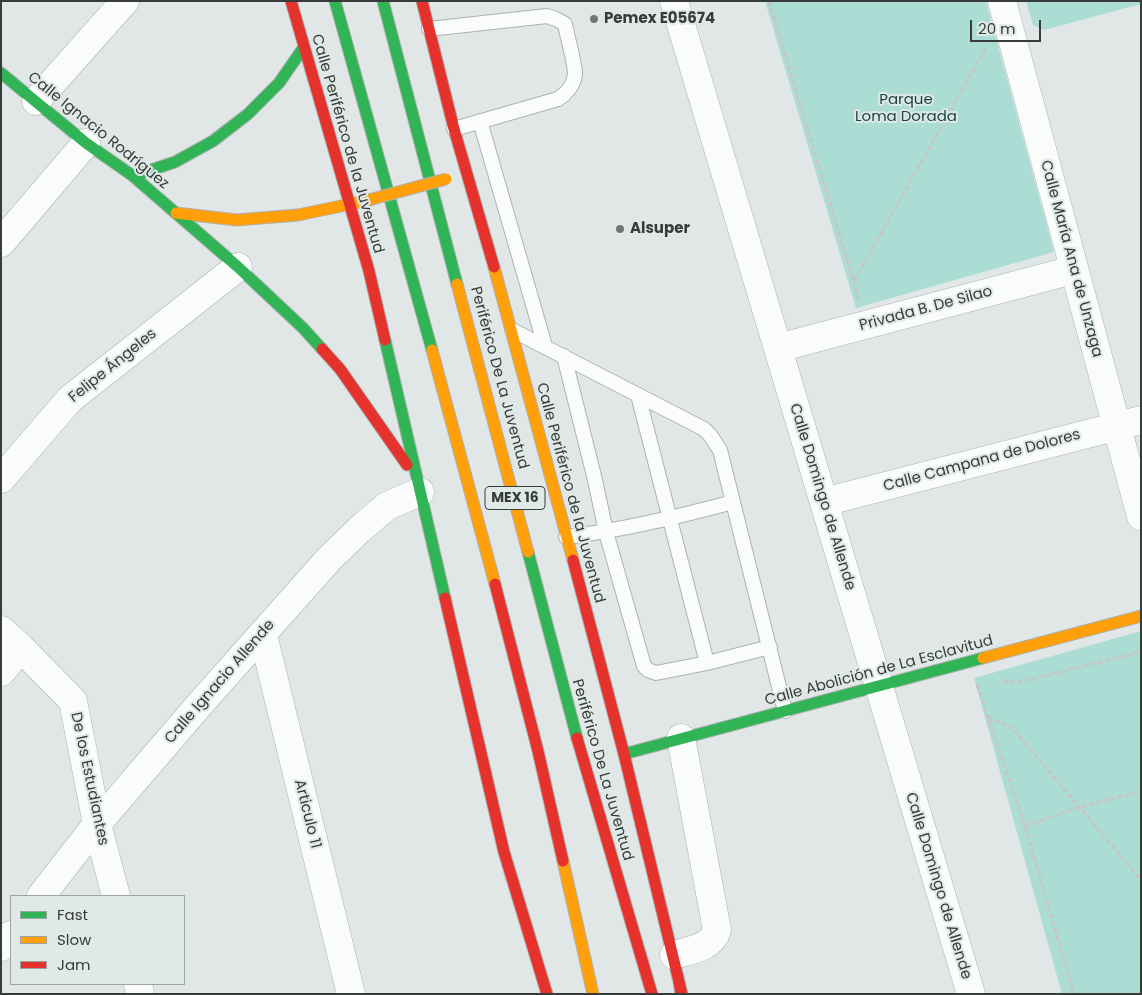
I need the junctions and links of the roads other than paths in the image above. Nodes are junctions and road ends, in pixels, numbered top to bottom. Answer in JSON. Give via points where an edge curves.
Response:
{"nodes":[{"id":1,"x":124,"y":1,"type":"edge"},
{"id":2,"x":291,"y":1,"type":"edge"},
{"id":3,"x":335,"y":1,"type":"edge"},
{"id":4,"x":383,"y":1,"type":"edge"},
{"id":5,"x":422,"y":1,"type":"edge"},
{"id":6,"x":674,"y":1,"type":"edge"},
{"id":7,"x":1002,"y":1,"type":"edge"},
{"id":8,"x":429,"y":29,"type":"junction"},
{"id":9,"x":304,"y":47,"type":"junction"},
{"id":10,"x":1,"y":73,"type":"edge"},
{"id":11,"x":36,"y":101,"type":"junction"},
{"id":12,"x":480,"y":121,"type":"junction"},
{"id":13,"x":454,"y":129,"type":"junction"},
{"id":14,"x":86,"y":143,"type":"junction"},
{"id":15,"x":467,"y":173,"type":"junction"},
{"id":16,"x":133,"y":176,"type":"junction"},
{"id":17,"x":350,"y":205,"type":"junction"},
{"id":18,"x":176,"y":213,"type":"junction"},
{"id":19,"x":1,"y":243,"type":"edge"},
{"id":20,"x":238,"y":267,"type":"junction"},
{"id":21,"x":1073,"y":270,"type":"junction"},
{"id":22,"x":512,"y":330,"type":"junction"},
{"id":23,"x":544,"y":346,"type":"junction"},
{"id":24,"x":778,"y":348,"type":"junction"},
{"id":25,"x":564,"y":356,"type":"junction"},
{"id":26,"x":638,"y":395,"type":"junction"},
{"id":27,"x":1128,"y":423,"type":"edge"},
{"id":28,"x":1,"y":479,"type":"edge"},
{"id":29,"x":419,"y":487,"type":"junction"},
{"id":30,"x":733,"y":502,"type":"junction"},
{"id":31,"x":824,"y":502,"type":"junction"},
{"id":32,"x":1141,"y":516,"type":"edge"},
{"id":33,"x":671,"y":518,"type":"junction"},
{"id":34,"x":606,"y":532,"type":"junction"},
{"id":35,"x":566,"y":537,"type":"junction"},
{"id":36,"x":1141,"y":616,"type":"edge"},
{"id":37,"x":1,"y":630,"type":"edge"},
{"id":38,"x":263,"y":635,"type":"junction"},
{"id":39,"x":770,"y":647,"type":"junction"},
{"id":40,"x":22,"y":648,"type":"junction"},
{"id":41,"x":708,"y":663,"type":"junction"},
{"id":42,"x":1,"y":672,"type":"edge"},
{"id":43,"x":879,"y":687,"type":"junction"},
{"id":44,"x":785,"y":711,"type":"junction"},
{"id":45,"x":681,"y":738,"type":"junction"},
{"id":46,"x":624,"y":754,"type":"junction"},
{"id":47,"x":97,"y":824,"type":"junction"},
{"id":48,"x":42,"y":895,"type":"edge"},
{"id":49,"x":116,"y":895,"type":"edge"},
{"id":50,"x":10,"y":936,"type":"edge"},
{"id":51,"x":1,"y":948,"type":"edge"},
{"id":52,"x":674,"y":955,"type":"junction"},
{"id":53,"x":681,"y":990,"type":"edge"},
{"id":54,"x":351,"y":994,"type":"edge"},
{"id":55,"x":547,"y":994,"type":"edge"},
{"id":56,"x":593,"y":994,"type":"edge"},
{"id":57,"x":652,"y":994,"type":"edge"},
{"id":58,"x":971,"y":994,"type":"edge"}],
"edges":[{"from":1,"to":11,"type":"street"},
{"from":2,"to":9,"type":"main road","name":"Calle Periférico de la Juventud"},
{"from":3,"to":56,"type":"main road","number":"MEX 16","via":[[472,494],[538,751]]},
{"from":4,"to":57,"type":"main road","name":"Periférico De La Juventud","number":"MEX 16","via":[[580,750]]},
{"from":5,"to":8,"type":"main road","name":"Calle Periférico de la Juventud"},
{"from":6,"to":24,"type":"street","name":"Calle Domingo de Allende"},
{"from":7,"to":21,"type":"street","name":"Calle María Ana de Unzaga"},
{"from":8,"to":12,"type":"lane","via":[[547,16],[565,24],[575,74],[565,95]]},
{"from":8,"to":13,"type":"main road","name":"Calle Periférico de la Juventud"},
{"from":9,"to":16,"type":"main road","via":[[279,83],[220,136],[175,162]]},
{"from":9,"to":17,"type":"main road","name":"Calle Periférico de la Juventud"},
{"from":10,"to":11,"type":"main road","name":"Calle Ignacio Rodríguez"},
{"from":11,"to":14,"type":"main road","name":"Calle Ignacio Rodríguez"},
{"from":12,"to":13,"type":"lane"},
{"from":12,"to":23,"type":"lane"},
{"from":13,"to":15,"type":"main road","name":"Calle Periférico de la Juventud"},
{"from":14,"to":16,"type":"main road","name":"Calle Ignacio Rodríguez"},
{"from":14,"to":19,"type":"street"},
{"from":15,"to":17,"type":"main road","bridge":true},
{"from":15,"to":22,"type":"main road","name":"Calle Periférico de la Juventud"},
{"from":16,"to":18,"type":"main road","name":"Calle Ignacio Rodríguez"},
{"from":17,"to":18,"type":"main road","via":[[298,215],[237,220]]},
{"from":17,"to":29,"type":"main road","name":"Calle Periférico de la Juventud"},
{"from":18,"to":20,"type":"main road","name":"Calle Ignacio Rodríguez"},
{"from":20,"to":28,"type":"street","name":"Felipe Ángeles","via":[[70,398]]},
{"from":20,"to":29,"type":"main road","name":"Calle Ignacio Rodríguez","via":[[303,328],[340,369],[397,448]]},
{"from":21,"to":24,"type":"street","name":"Privada B. De Silao"},
{"from":21,"to":27,"type":"street","name":"Calle María Ana de Unzaga"},
{"from":22,"to":23,"type":"lane"},
{"from":22,"to":35,"type":"main road","name":"Calle Periférico de la Juventud"},
{"from":23,"to":25,"type":"lane"},
{"from":24,"to":31,"type":"street","name":"Calle Domingo de Allende"},
{"from":25,"to":26,"type":"lane"},
{"from":25,"to":34,"type":"lane"},
{"from":26,"to":30,"type":"lane","via":[[710,435],[720,450]]},
{"from":26,"to":33,"type":"lane"},
{"from":27,"to":31,"type":"street","name":"Calle Campana de Dolores"},
{"from":27,"to":32,"type":"street","name":"Calle María Ana de Unzaga"},
{"from":29,"to":38,"type":"street","name":"Calle Ignacio Allende","via":[[387,506],[358,530]]},
{"from":29,"to":55,"type":"main road","name":"Calle Periférico de la Juventud","via":[[504,852]]},
{"from":30,"to":33,"type":"lane"},
{"from":30,"to":39,"type":"lane"},
{"from":31,"to":43,"type":"street","name":"Calle Domingo de Allende"},
{"from":33,"to":34,"type":"lane"},
{"from":33,"to":41,"type":"lane"},
{"from":34,"to":35,"type":"lane"},
{"from":34,"to":41,"type":"lane","via":[[644,666],[656,673]]},
{"from":35,"to":46,"type":"main road","name":"Calle Periférico de la Juventud"},
{"from":36,"to":43,"type":"main road","name":"Calle Abolición de La Esclavitud"},
{"from":37,"to":40,"type":"street","name":"De los Estudiantes"},
{"from":38,"to":47,"type":"street","name":"Calle Ignacio Allende"},
{"from":38,"to":54,"type":"street","name":"Articulo 11"},
{"from":39,"to":41,"type":"lane"},
{"from":39,"to":44,"type":"lane"},
{"from":40,"to":42,"type":"street"},
{"from":40,"to":47,"type":"street","name":"De los Estudiantes","via":[[73,700]]},
{"from":43,"to":44,"type":"main road","name":"Calle Abolición de La Esclavitud"},
{"from":43,"to":58,"type":"street","name":"Calle Domingo de Allende"},
{"from":44,"to":45,"type":"main road","name":"Calle Abolición de La Esclavitud"},
{"from":45,"to":46,"type":"main road","name":"Calle Abolición de La Esclavitud"},
{"from":45,"to":52,"type":"street","via":[[717,930],[705,946]]},
{"from":46,"to":52,"type":"main road","name":"Calle Periférico de la Juventud"},
{"from":47,"to":48,"type":"street","name":"Calle Ignacio Allende"},
{"from":47,"to":49,"type":"street","name":"De los Estudiantes"},
{"from":50,"to":51,"type":"street"},
{"from":52,"to":53,"type":"main road","name":"Calle Periférico de la Juventud"}]}
